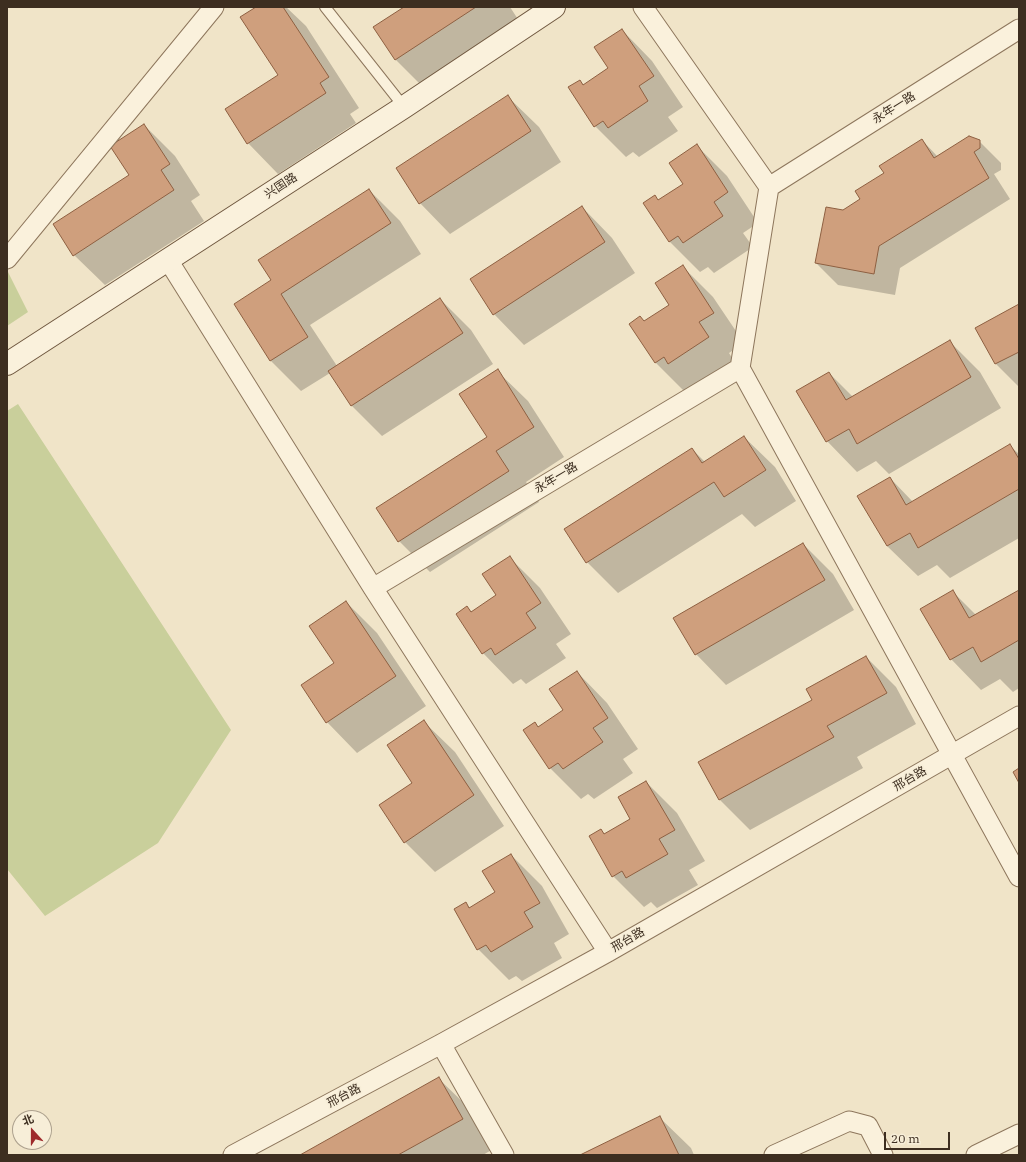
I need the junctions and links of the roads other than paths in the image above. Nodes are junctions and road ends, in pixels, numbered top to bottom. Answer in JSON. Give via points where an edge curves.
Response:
{"nodes":[{"id":1,"x":214,"y":7,"type":"edge"},
{"id":2,"x":325,"y":7,"type":"edge"},
{"id":3,"x":554,"y":7,"type":"edge"},
{"id":4,"x":643,"y":7,"type":"edge"},
{"id":5,"x":1019,"y":29,"type":"edge"},
{"id":6,"x":404,"y":107,"type":"junction"},
{"id":7,"x":769,"y":187,"type":"junction"},
{"id":8,"x":7,"y":259,"type":"edge"},
{"id":9,"x":168,"y":260,"type":"junction"},
{"id":10,"x":7,"y":364,"type":"edge"},
{"id":11,"x":740,"y":368,"type":"junction"},
{"id":12,"x":373,"y":588,"type":"junction"},
{"id":13,"x":1019,"y":716,"type":"edge"},
{"id":14,"x":952,"y":755,"type":"junction"},
{"id":15,"x":1019,"y":877,"type":"edge"},
{"id":16,"x":608,"y":952,"type":"junction"},
{"id":17,"x":441,"y":1044,"type":"junction"},
{"id":18,"x":1019,"y":1134,"type":"edge"},
{"id":19,"x":233,"y":1155,"type":"edge"},
{"id":20,"x":504,"y":1155,"type":"edge"},
{"id":21,"x":774,"y":1155,"type":"edge"},
{"id":22,"x":883,"y":1155,"type":"edge"},
{"id":23,"x":976,"y":1155,"type":"edge"}],
"edges":[{"from":1,"to":8,"type":"street"},
{"from":2,"to":6,"type":"lane"},
{"from":3,"to":6,"type":"street","name":"兴国路"},
{"from":4,"to":7,"type":"street"},
{"from":5,"to":7,"type":"street","name":"永年一路"},
{"from":6,"to":9,"type":"street","name":"兴国路"},
{"from":7,"to":11,"type":"street"},
{"from":9,"to":10,"type":"street","name":"兴国路"},
{"from":9,"to":12,"type":"street"},
{"from":11,"to":12,"type":"street","name":"永年一路"},
{"from":11,"to":14,"type":"street"},
{"from":12,"to":16,"type":"street"},
{"from":13,"to":14,"type":"street","name":"邢台路"},
{"from":14,"to":15,"type":"street"},
{"from":14,"to":16,"type":"street","name":"邢台路"},
{"from":16,"to":17,"type":"street","name":"邢台路"},
{"from":17,"to":19,"type":"street","name":"邢台路"},
{"from":17,"to":20,"type":"street"},
{"from":18,"to":23,"type":"street"},
{"from":21,"to":22,"type":"street","via":[[849,1121],[868,1126]]}]}
